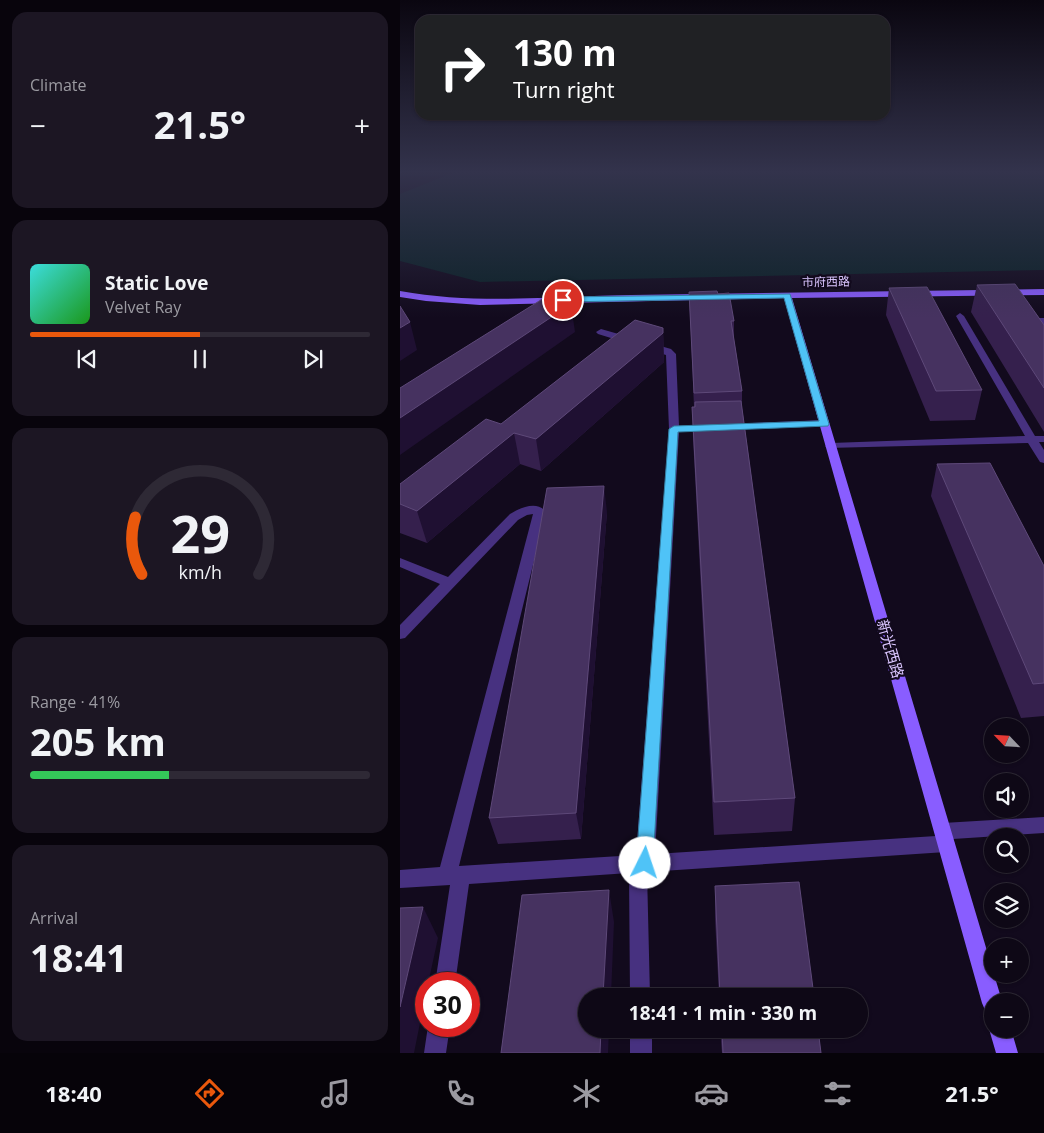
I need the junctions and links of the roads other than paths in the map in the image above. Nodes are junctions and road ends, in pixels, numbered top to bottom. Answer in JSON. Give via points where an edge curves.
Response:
{"nodes":[{"id":1,"x":1044,"y":292,"type":"edge"},
{"id":2,"x":400,"y":294,"type":"edge"},
{"id":3,"x":787,"y":296,"type":"junction"},
{"id":4,"x":960,"y":316,"type":"dead end"},
{"id":5,"x":601,"y":332,"type":"dead end"},
{"id":6,"x":824,"y":424,"type":"junction"},
{"id":7,"x":674,"y":429,"type":"junction"},
{"id":8,"x":1044,"y":439,"type":"edge"},
{"id":9,"x":1032,"y":440,"type":"junction"},
{"id":10,"x":831,"y":446,"type":"junction"},
{"id":11,"x":1044,"y":460,"type":"edge"},
{"id":12,"x":400,"y":562,"type":"edge"},
{"id":13,"x":450,"y":583,"type":"junction"},
{"id":14,"x":400,"y":634,"type":"edge"},
{"id":15,"x":1044,"y":825,"type":"edge"},
{"id":16,"x":944,"y":838,"type":"junction"},
{"id":17,"x":641,"y":863,"type":"junction"},
{"id":18,"x":454,"y":876,"type":"junction"},
{"id":19,"x":400,"y":879,"type":"edge"},
{"id":20,"x":446,"y":972,"type":"edge"},
{"id":21,"x":640,"y":988,"type":"edge"},
{"id":22,"x":989,"y":993,"type":"edge"},
{"id":23,"x":437,"y":1037,"type":"edge"},
{"id":24,"x":641,"y":1038,"type":"edge"},
{"id":25,"x":1003,"y":1038,"type":"edge"},
{"id":26,"x":435,"y":1053,"type":"edge"},
{"id":27,"x":641,"y":1053,"type":"edge"},
{"id":28,"x":1007,"y":1053,"type":"edge"}],
"edges":[{"from":1,"to":3,"type":"street","name":"市府西路"},
{"from":2,"to":3,"type":"street","name":"市府西路","via":[[437,301],[473,302]]},
{"from":3,"to":6,"type":"street","name":"新光西路"},
{"from":4,"to":9,"type":"street"},
{"from":5,"to":7,"type":"street","via":[[671,354]]},
{"from":6,"to":7,"type":"street"},
{"from":6,"to":10,"type":"street","name":"新光西路"},
{"from":7,"to":17,"type":"street"},
{"from":8,"to":9,"type":"street"},
{"from":9,"to":10,"type":"street"},
{"from":9,"to":11,"type":"street"},
{"from":10,"to":16,"type":"street","name":"新光西路"},
{"from":12,"to":13,"type":"street"},
{"from":13,"to":14,"type":"street"},
{"from":13,"to":18,"type":"street","via":[[514,517],[529,509],[540,512]]},
{"from":15,"to":16,"type":"street"},
{"from":16,"to":17,"type":"street"},
{"from":16,"to":22,"type":"street","name":"新光西路"},
{"from":17,"to":18,"type":"street"},
{"from":17,"to":21,"type":"street"},
{"from":18,"to":19,"type":"street"},
{"from":18,"to":20,"type":"street"},
{"from":23,"to":26,"type":"street"},
{"from":24,"to":27,"type":"street"},
{"from":25,"to":28,"type":"street"}]}
